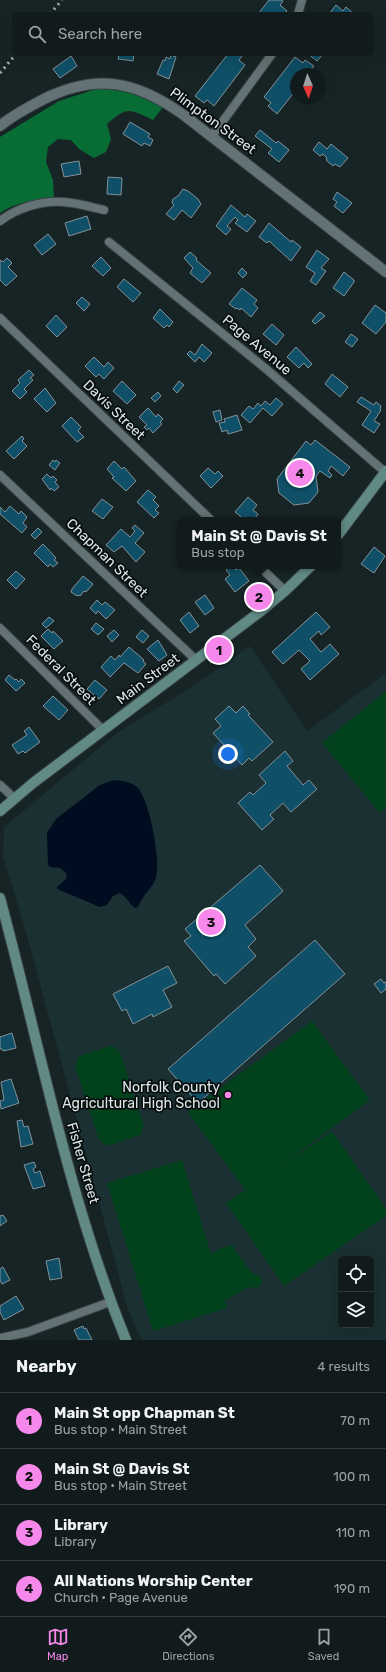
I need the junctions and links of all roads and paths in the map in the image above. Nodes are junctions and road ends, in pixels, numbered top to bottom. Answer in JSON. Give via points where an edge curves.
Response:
{"nodes":[{"id":1,"x":302,"y":0,"type":"edge"},
{"id":2,"x":299,"y":12,"type":"edge"},
{"id":3,"x":271,"y":56,"type":"edge"},
{"id":4,"x":0,"y":126,"type":"edge"},
{"id":5,"x":212,"y":136,"type":"junction"},
{"id":6,"x":104,"y":210,"type":"dead end"},
{"id":7,"x":0,"y":221,"type":"edge"},
{"id":8,"x":109,"y":242,"type":"dead end"},
{"id":9,"x":386,"y":272,"type":"edge"},
{"id":10,"x":0,"y":318,"type":"edge"},
{"id":11,"x":386,"y":472,"type":"edge"},
{"id":12,"x":0,"y":475,"type":"edge"},
{"id":13,"x":208,"y":517,"type":"edge"},
{"id":14,"x":341,"y":531,"type":"edge"},
{"id":15,"x":262,"y":569,"type":"edge"},
{"id":16,"x":308,"y":569,"type":"edge"},
{"id":17,"x":285,"y":591,"type":"junction"},
{"id":18,"x":0,"y":628,"type":"edge"},
{"id":19,"x":196,"y":660,"type":"junction"},
{"id":20,"x":103,"y":730,"type":"junction"},
{"id":21,"x":0,"y":785,"type":"edge"},
{"id":22,"x":14,"y":798,"type":"junction"},
{"id":23,"x":0,"y":811,"type":"edge"},
{"id":24,"x":0,"y":898,"type":"edge"},
{"id":25,"x":110,"y":1302,"type":"junction"},
{"id":26,"x":0,"y":1338,"type":"edge"},
{"id":27,"x":126,"y":1340,"type":"edge"}],
"edges":[{"from":1,"to":2,"type":"street"},
{"from":3,"to":5,"type":"street"},
{"from":4,"to":5,"type":"street","name":"Plimpton Street","via":[[26,109],[64,90],[82,85],[109,83],[122,84],[151,94]]},
{"from":5,"to":9,"type":"street","name":"Plimpton Street"},
{"from":6,"to":7,"type":"street","via":[[64,202],[40,204],[22,208]]},
{"from":8,"to":11,"type":"street","name":"Page Avenue","via":[[265,368]]},
{"from":10,"to":13,"type":"street","name":"Davis Street"},
{"from":11,"to":14,"type":"main road"},
{"from":12,"to":19,"type":"street","name":"Chapman Street"},
{"from":15,"to":17,"type":"street"},
{"from":16,"to":17,"type":"main road","name":"Main Street"},
{"from":17,"to":19,"type":"main road","name":"Main Street"},
{"from":18,"to":20,"type":"street","name":"Federal Street"},
{"from":19,"to":20,"type":"main road","name":"Main Street"},
{"from":20,"to":22,"type":"main road","name":"Main Street"},
{"from":21,"to":22,"type":"street"},
{"from":22,"to":23,"type":"main road","name":"Main Street"},
{"from":24,"to":25,"type":"main road","name":"Fisher Street","via":[[56,1118]]},
{"from":25,"to":26,"type":"street","via":[[28,1332]]},
{"from":25,"to":27,"type":"main road","name":"Fisher Street"}]}
